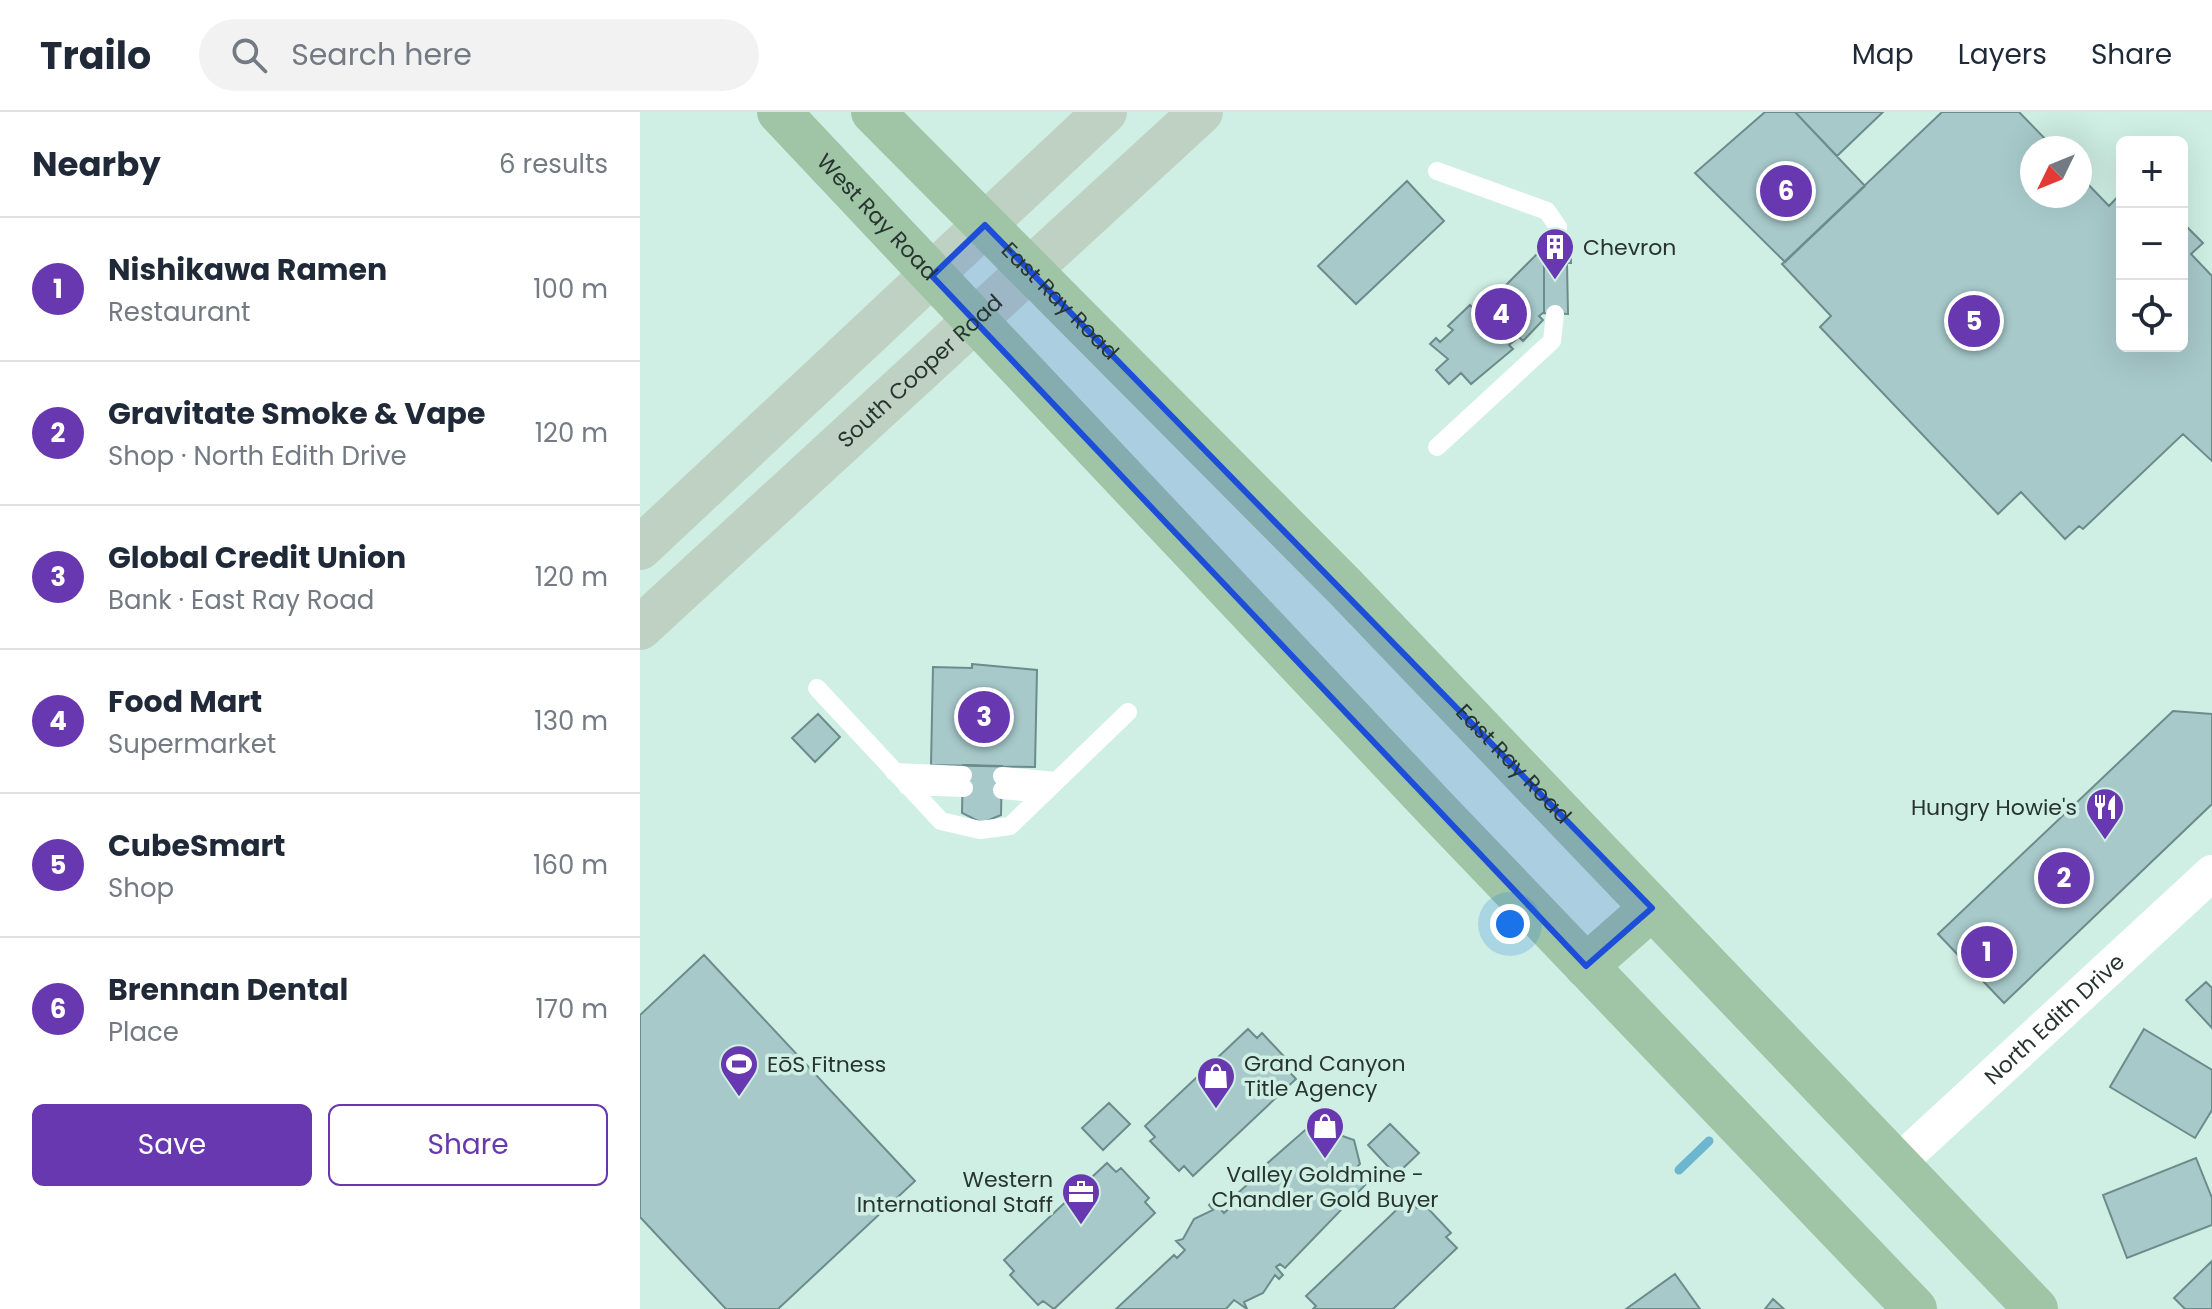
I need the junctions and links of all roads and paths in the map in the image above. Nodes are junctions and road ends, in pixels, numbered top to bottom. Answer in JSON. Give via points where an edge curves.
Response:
{"nodes":[{"id":1,"x":779,"y":112,"type":"edge"},
{"id":2,"x":873,"y":112,"type":"edge"},
{"id":3,"x":1105,"y":112,"type":"edge"},
{"id":4,"x":1201,"y":112,"type":"edge"},
{"id":5,"x":1437,"y":171,"type":"dead end"},
{"id":6,"x":985,"y":225,"type":"junction"},
{"id":7,"x":1557,"y":247,"type":"dead end"},
{"id":8,"x":1029,"y":272,"type":"junction"},
{"id":9,"x":932,"y":276,"type":"junction"},
{"id":10,"x":1555,"y":314,"type":"dead end"},
{"id":11,"x":974,"y":321,"type":"junction"},
{"id":12,"x":1437,"y":447,"type":"dead end"},
{"id":13,"x":640,"y":548,"type":"edge"},
{"id":14,"x":640,"y":628,"type":"edge"},
{"id":15,"x":817,"y":688,"type":"dead end"},
{"id":16,"x":1128,"y":712,"type":"dead end"},
{"id":17,"x":907,"y":785,"type":"junction"},
{"id":18,"x":1044,"y":794,"type":"junction"},
{"id":19,"x":2212,"y":873,"type":"edge"},
{"id":20,"x":1652,"y":908,"type":"junction"},
{"id":21,"x":1586,"y":966,"type":"junction"},
{"id":22,"x":1897,"y":1164,"type":"junction"},
{"id":23,"x":1915,"y":1309,"type":"edge"},
{"id":24,"x":2036,"y":1309,"type":"edge"}],
"edges":[{"from":1,"to":9,"type":"main road","name":"West Ray Road"},
{"from":2,"to":6,"type":"main road"},
{"from":3,"to":6,"type":"main road"},
{"from":4,"to":8,"type":"main road","name":"South Cooper Road"},
{"from":5,"to":7,"type":"lane","via":[[1547,211],[1558,227]]},
{"from":6,"to":8,"type":"main road","name":"East Ray Road"},
{"from":6,"to":9,"type":"main road"},
{"from":8,"to":11,"type":"main road","name":"South Cooper Road"},
{"from":8,"to":20,"type":"main road","name":"East Ray Road","via":[[1345,587]]},
{"from":9,"to":11,"type":"main road","name":"West Ray Road"},
{"from":9,"to":13,"type":"main road"},
{"from":10,"to":12,"type":"lane","via":[[1552,341]]},
{"from":11,"to":14,"type":"main road","name":"South Cooper Road"},
{"from":11,"to":21,"type":"main road"},
{"from":15,"to":17,"type":"lane"},
{"from":16,"to":18,"type":"lane"},
{"from":17,"to":17,"type":"lane","via":[[963,788]]},
{"from":17,"to":18,"type":"lane","via":[[941,821],[980,830],[1010,826]]},
{"from":18,"to":18,"type":"lane","via":[[1002,790]]},
{"from":19,"to":22,"type":"street","name":"North Edith Drive"},
{"from":20,"to":21,"type":"main road"},
{"from":20,"to":22,"type":"main road","name":"East Ray Road"},
{"from":21,"to":23,"type":"main road"},
{"from":22,"to":24,"type":"main road","name":"East Ray Road"}]}
